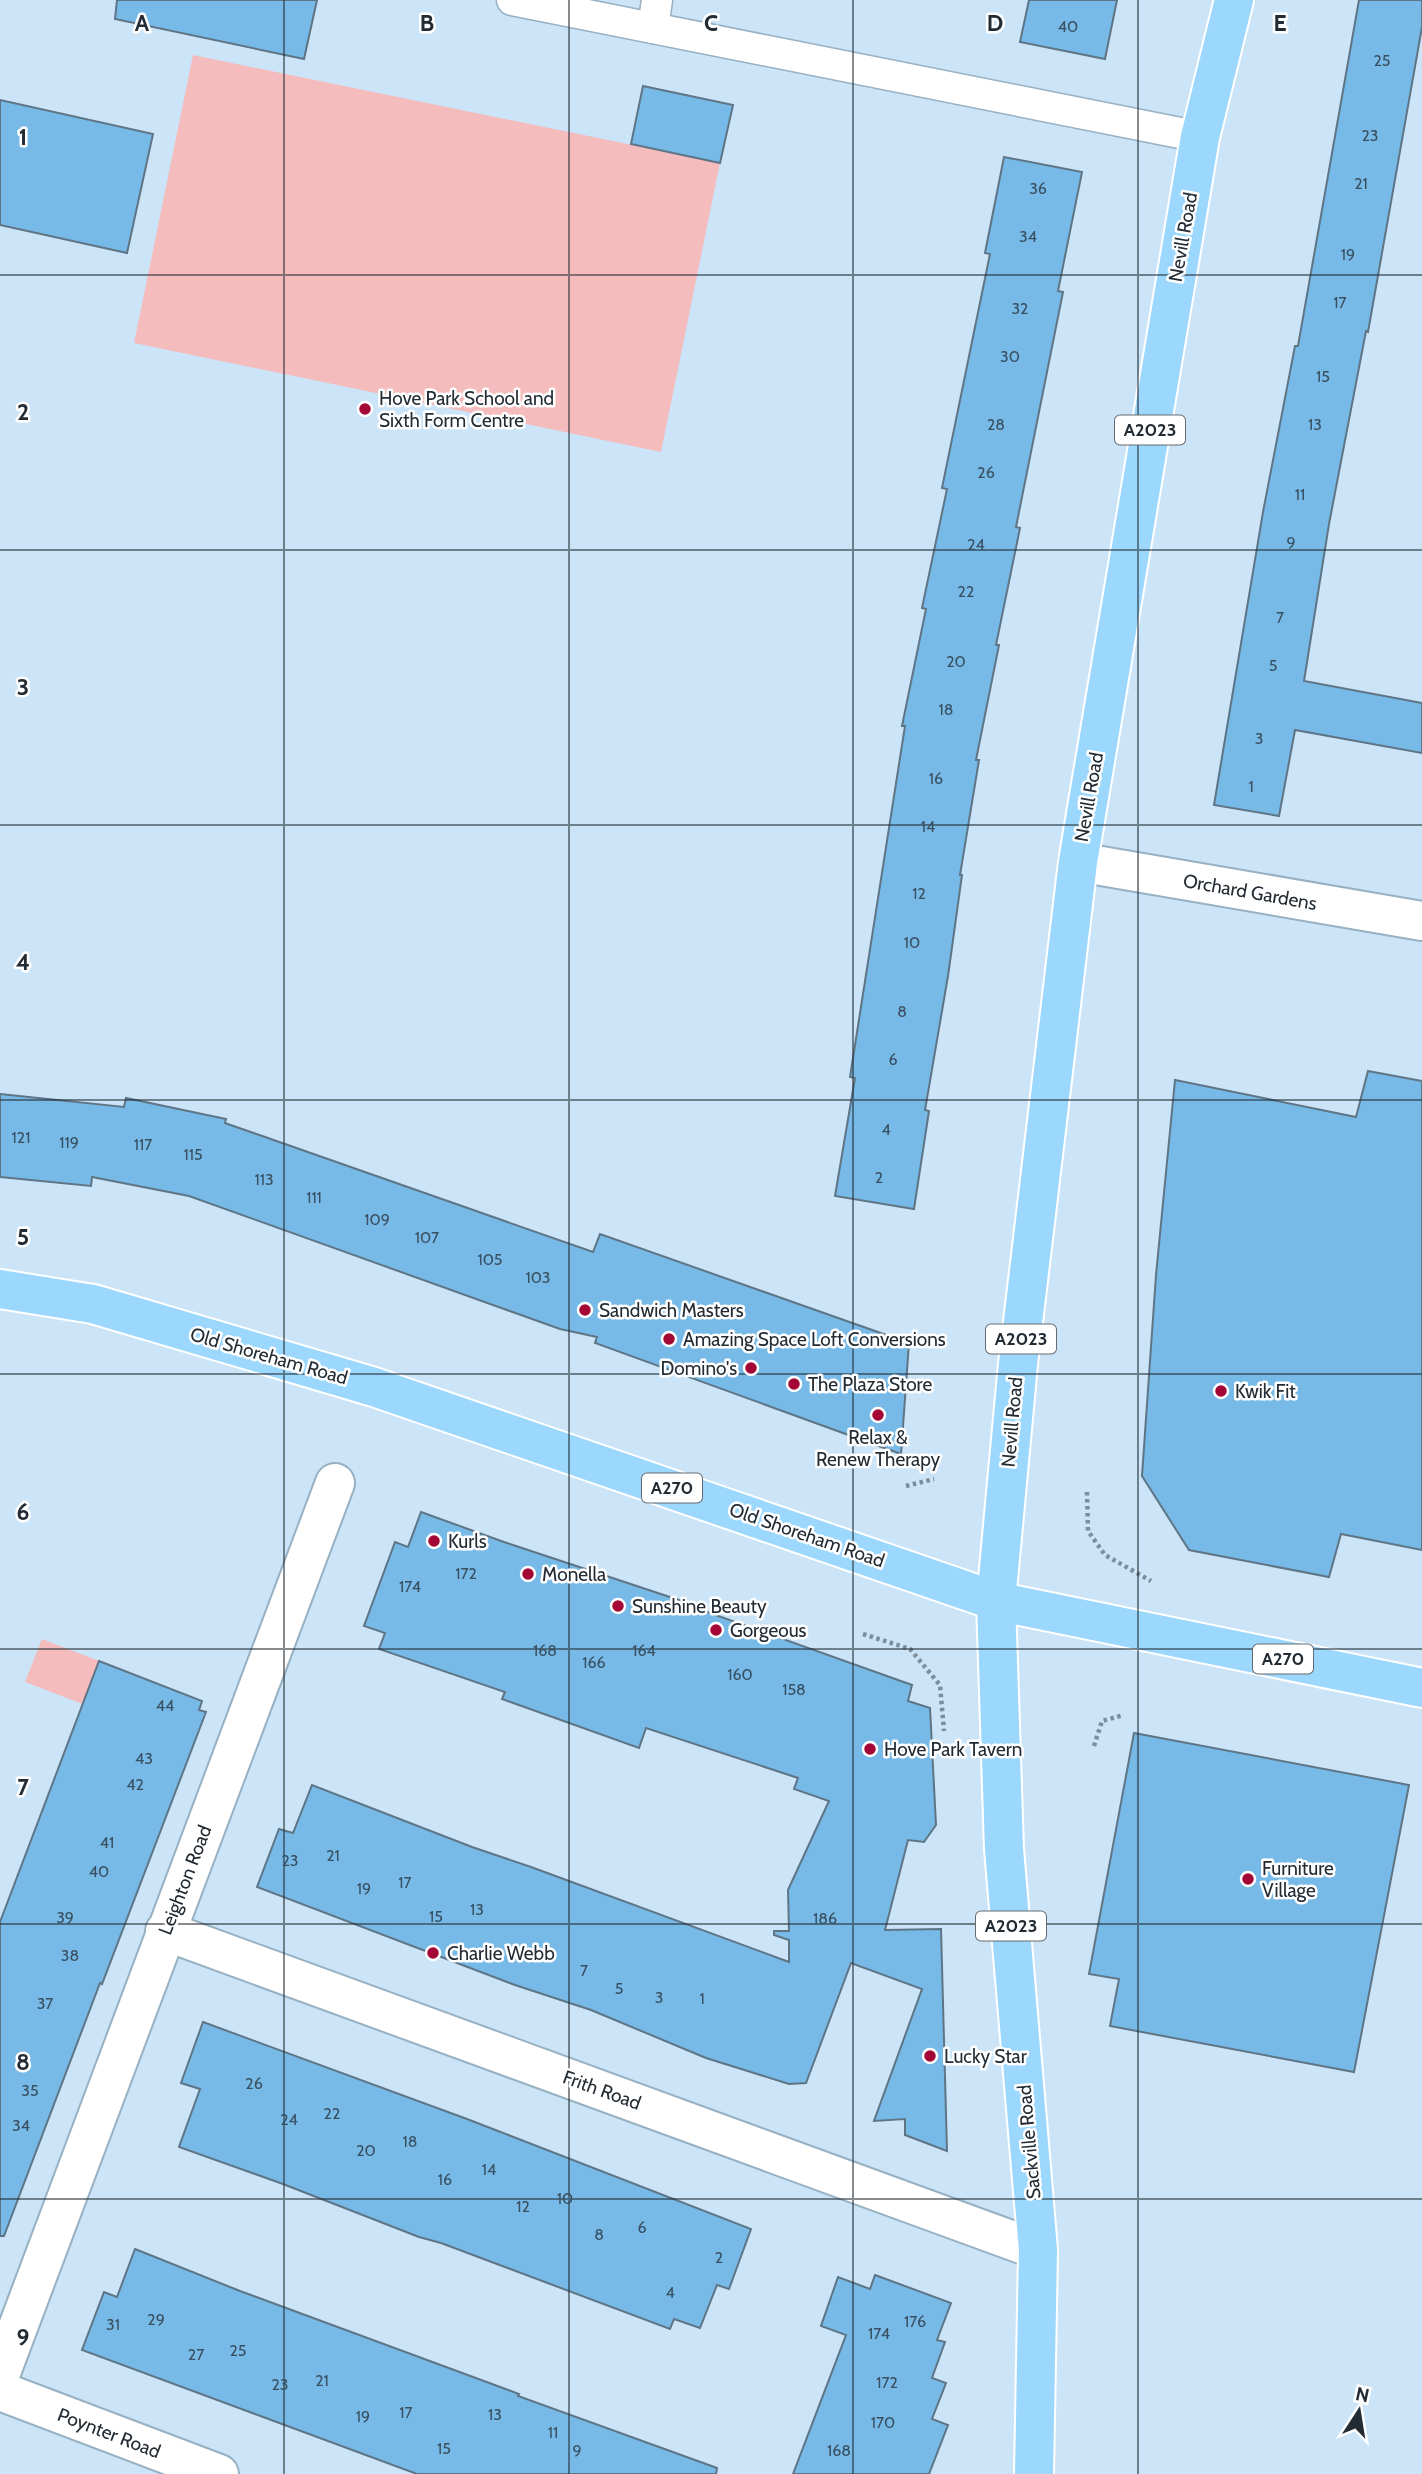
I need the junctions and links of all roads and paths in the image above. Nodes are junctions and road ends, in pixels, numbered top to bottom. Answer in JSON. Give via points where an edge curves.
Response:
{"nodes":[{"id":1,"x":512,"y":0,"type":"edge"},
{"id":2,"x":1234,"y":0,"type":"edge"},
{"id":3,"x":655,"y":14,"type":"edge"},
{"id":4,"x":1200,"y":137,"type":"junction"},
{"id":5,"x":1078,"y":862,"type":"junction"},
{"id":6,"x":1422,"y":921,"type":"edge"},
{"id":7,"x":0,"y":1289,"type":"edge"},
{"id":8,"x":934,"y":1479,"type":"dead end"},
{"id":9,"x":335,"y":1483,"type":"dead end"},
{"id":10,"x":906,"y":1486,"type":"dead end"},
{"id":11,"x":1087,"y":1492,"type":"dead end"},
{"id":12,"x":1152,"y":1581,"type":"dead end"},
{"id":13,"x":996,"y":1601,"type":"junction"},
{"id":14,"x":863,"y":1634,"type":"dead end"},
{"id":15,"x":1422,"y":1688,"type":"edge"},
{"id":16,"x":1124,"y":1715,"type":"dead end"},
{"id":17,"x":944,"y":1731,"type":"dead end"},
{"id":18,"x":1094,"y":1746,"type":"dead end"},
{"id":19,"x":165,"y":1931,"type":"junction"},
{"id":20,"x":1038,"y":2250,"type":"junction"},
{"id":21,"x":0,"y":2375,"type":"edge"},
{"id":22,"x":0,"y":2391,"type":"edge"},
{"id":23,"x":219,"y":2474,"type":"edge"},
{"id":24,"x":1034,"y":2474,"type":"edge"}],
"edges":[{"from":1,"to":3,"type":"lane"},
{"from":2,"to":4,"type":"main road","name":"Nevill Road","number":"A2023"},
{"from":3,"to":4,"type":"lane"},
{"from":4,"to":5,"type":"main road","name":"Nevill Road","number":"A2023"},
{"from":5,"to":6,"type":"street","name":"Orchard Gardens"},
{"from":5,"to":13,"type":"main road","name":"Nevill Road","number":"A2023","via":[[1018,1364]]},
{"from":7,"to":13,"type":"main road","name":"Old Shoreham Road","number":"A270","via":[[93,1304],[374,1387]]},
{"from":8,"to":10,"type":"path"},
{"from":9,"to":19,"type":"street","name":"Leighton Road"},
{"from":11,"to":12,"type":"path","via":[[1088,1531],[1105,1555]]},
{"from":13,"to":15,"type":"main road","name":"Old Shoreham Road","number":"A270"},
{"from":13,"to":20,"type":"main road","name":"Sackville Road","number":"A2023","via":[[1004,1849]]},
{"from":14,"to":17,"type":"path","via":[[910,1649],[940,1685]]},
{"from":16,"to":18,"type":"path","via":[[1102,1721]]},
{"from":19,"to":20,"type":"street","name":"Frith Road"},
{"from":19,"to":21,"type":"street","name":"Leighton Road"},
{"from":20,"to":24,"type":"main road","name":"Sackville Road","number":"A2023"},
{"from":22,"to":23,"type":"street","name":"Poynter Road"}]}
